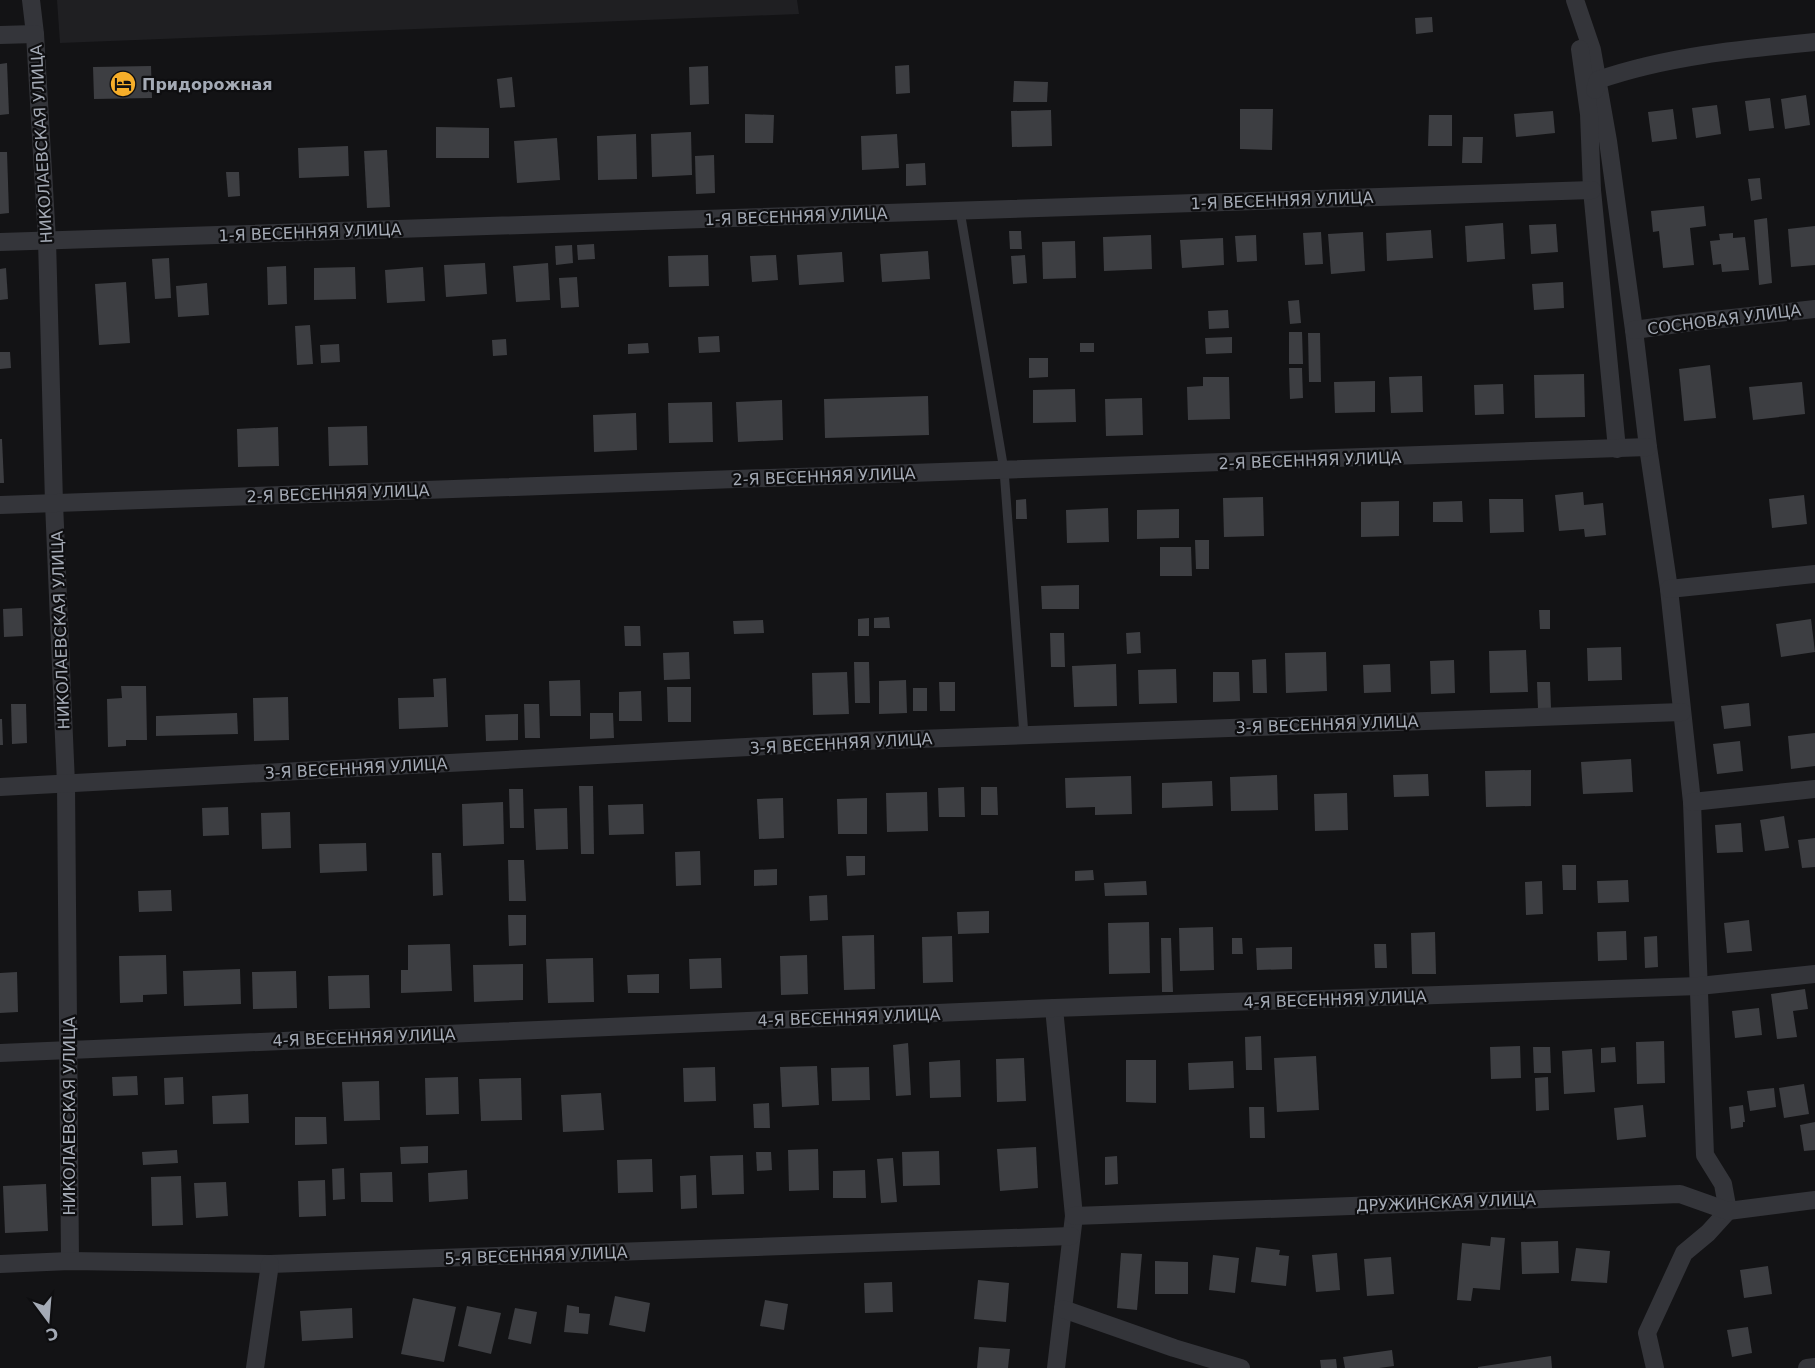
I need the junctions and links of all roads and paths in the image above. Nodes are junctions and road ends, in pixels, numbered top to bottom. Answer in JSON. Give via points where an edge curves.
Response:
{"nodes":[{"id":1,"x":31,"y":0,"type":"edge"},
{"id":2,"x":1574,"y":0,"type":"edge"},
{"id":3,"x":35,"y":34,"type":"junction"},
{"id":4,"x":0,"y":35,"type":"edge"},
{"id":5,"x":1815,"y":42,"type":"edge"},
{"id":6,"x":1598,"y":80,"type":"junction"},
{"id":7,"x":1589,"y":114,"type":"junction"},
{"id":8,"x":1592,"y":190,"type":"junction"},
{"id":9,"x":960,"y":211,"type":"junction"},
{"id":10,"x":47,"y":240,"type":"junction"},
{"id":11,"x":0,"y":242,"type":"edge"},
{"id":12,"x":1815,"y":309,"type":"edge"},
{"id":13,"x":1634,"y":330,"type":"junction"},
{"id":14,"x":1647,"y":447,"type":"junction"},
{"id":15,"x":1617,"y":449,"type":"junction"},
{"id":16,"x":1004,"y":470,"type":"junction"},
{"id":17,"x":54,"y":503,"type":"junction"},
{"id":18,"x":0,"y":505,"type":"edge"},
{"id":19,"x":1815,"y":574,"type":"edge"},
{"id":20,"x":1669,"y":589,"type":"junction"},
{"id":21,"x":1682,"y":712,"type":"junction"},
{"id":22,"x":1024,"y":735,"type":"junction"},
{"id":23,"x":66,"y":784,"type":"junction"},
{"id":24,"x":0,"y":787,"type":"edge"},
{"id":25,"x":1815,"y":789,"type":"edge"},
{"id":26,"x":1692,"y":802,"type":"junction"},
{"id":27,"x":1815,"y":974,"type":"edge"},
{"id":28,"x":1699,"y":986,"type":"junction"},
{"id":29,"x":1054,"y":1008,"type":"junction"},
{"id":30,"x":68,"y":1050,"type":"junction"},
{"id":31,"x":0,"y":1053,"type":"edge"},
{"id":32,"x":1815,"y":1200,"type":"edge"},
{"id":33,"x":1728,"y":1211,"type":"junction"},
{"id":34,"x":1074,"y":1216,"type":"junction"},
{"id":35,"x":1071,"y":1236,"type":"junction"},
{"id":36,"x":70,"y":1261,"type":"junction"},
{"id":37,"x":0,"y":1264,"type":"edge"},
{"id":38,"x":270,"y":1264,"type":"junction"},
{"id":39,"x":1063,"y":1309,"type":"junction"},
{"id":40,"x":1815,"y":1367,"type":"edge"},
{"id":41,"x":255,"y":1368,"type":"edge"},
{"id":42,"x":1056,"y":1368,"type":"edge"},
{"id":43,"x":1241,"y":1368,"type":"edge"},
{"id":44,"x":1655,"y":1368,"type":"edge"},
{"id":45,"x":1807,"y":1368,"type":"edge"}],
"edges":[{"from":1,"to":3,"type":"street","name":"НИКОЛАЕВСКАЯ УЛИЦА"},
{"from":2,"to":6,"type":"street"},
{"from":2,"to":7,"type":"street"},
{"from":3,"to":4,"type":"street"},
{"from":3,"to":10,"type":"street","name":"НИКОЛАЕВСКАЯ УЛИЦА"},
{"from":5,"to":6,"type":"street","via":[[1682,59]]},
{"from":6,"to":7,"type":"street"},
{"from":6,"to":13,"type":"street"},
{"from":7,"to":8,"type":"street"},
{"from":8,"to":9,"type":"street","name":"1-Я ВЕСЕННЯЯ УЛИЦА"},
{"from":8,"to":15,"type":"street"},
{"from":9,"to":10,"type":"street","name":"1-Я ВЕСЕННЯЯ УЛИЦА"},
{"from":9,"to":16,"type":"lane"},
{"from":10,"to":11,"type":"street","name":"1-Я ВЕСЕННЯЯ УЛИЦА"},
{"from":10,"to":17,"type":"street","name":"НИКОЛАЕВСКАЯ УЛИЦА"},
{"from":12,"to":13,"type":"street","name":"СОСНОВАЯ УЛИЦА"},
{"from":13,"to":14,"type":"street"},
{"from":14,"to":15,"type":"street","name":"2-Я ВЕСЕННЯЯ УЛИЦА"},
{"from":14,"to":20,"type":"street"},
{"from":15,"to":16,"type":"street","name":"2-Я ВЕСЕННЯЯ УЛИЦА"},
{"from":16,"to":17,"type":"street","name":"2-Я ВЕСЕННЯЯ УЛИЦА"},
{"from":16,"to":22,"type":"lane"},
{"from":17,"to":18,"type":"street","name":"2-Я ВЕСЕННЯЯ УЛИЦА"},
{"from":17,"to":23,"type":"street","name":"НИКОЛАЕВСКАЯ УЛИЦА"},
{"from":19,"to":20,"type":"street"},
{"from":20,"to":21,"type":"street"},
{"from":21,"to":22,"type":"street","name":"3-Я ВЕСЕННЯЯ УЛИЦА"},
{"from":21,"to":26,"type":"street"},
{"from":22,"to":23,"type":"street","name":"3-Я ВЕСЕННЯЯ УЛИЦА"},
{"from":23,"to":24,"type":"street","name":"3-Я ВЕСЕННЯЯ УЛИЦА"},
{"from":23,"to":30,"type":"street","name":"НИКОЛАЕВСКАЯ УЛИЦА"},
{"from":25,"to":26,"type":"street"},
{"from":26,"to":28,"type":"street"},
{"from":27,"to":28,"type":"street","name":"4-Я ВЕСЕННЯЯ УЛИЦА"},
{"from":28,"to":29,"type":"street","name":"4-Я ВЕСЕННЯЯ УЛИЦА"},
{"from":28,"to":33,"type":"street","via":[[1704,1155],[1723,1184]]},
{"from":29,"to":30,"type":"street","name":"4-Я ВЕСЕННЯЯ УЛИЦА"},
{"from":29,"to":34,"type":"street"},
{"from":30,"to":31,"type":"street","name":"4-Я ВЕСЕННЯЯ УЛИЦА"},
{"from":30,"to":36,"type":"street","name":"НИКОЛАЕВСКАЯ УЛИЦА"},
{"from":32,"to":33,"type":"street","name":"ДРУЖИНСКАЯ УЛИЦА"},
{"from":33,"to":34,"type":"street","name":"ДРУЖИНСКАЯ УЛИЦА","via":[[1680,1194]]},
{"from":33,"to":44,"type":"street","via":[[1684,1253],[1647,1333]]},
{"from":34,"to":35,"type":"street"},
{"from":35,"to":38,"type":"street","name":"5-Я ВЕСЕННЯЯ УЛИЦА"},
{"from":35,"to":39,"type":"street"},
{"from":36,"to":37,"type":"street","name":"5-Я ВЕСЕННЯЯ УЛИЦА"},
{"from":36,"to":38,"type":"street","name":"5-Я ВЕСЕННЯЯ УЛИЦА"},
{"from":38,"to":41,"type":"street"},
{"from":39,"to":42,"type":"street"},
{"from":39,"to":43,"type":"street"},
{"from":40,"to":45,"type":"street"}]}
